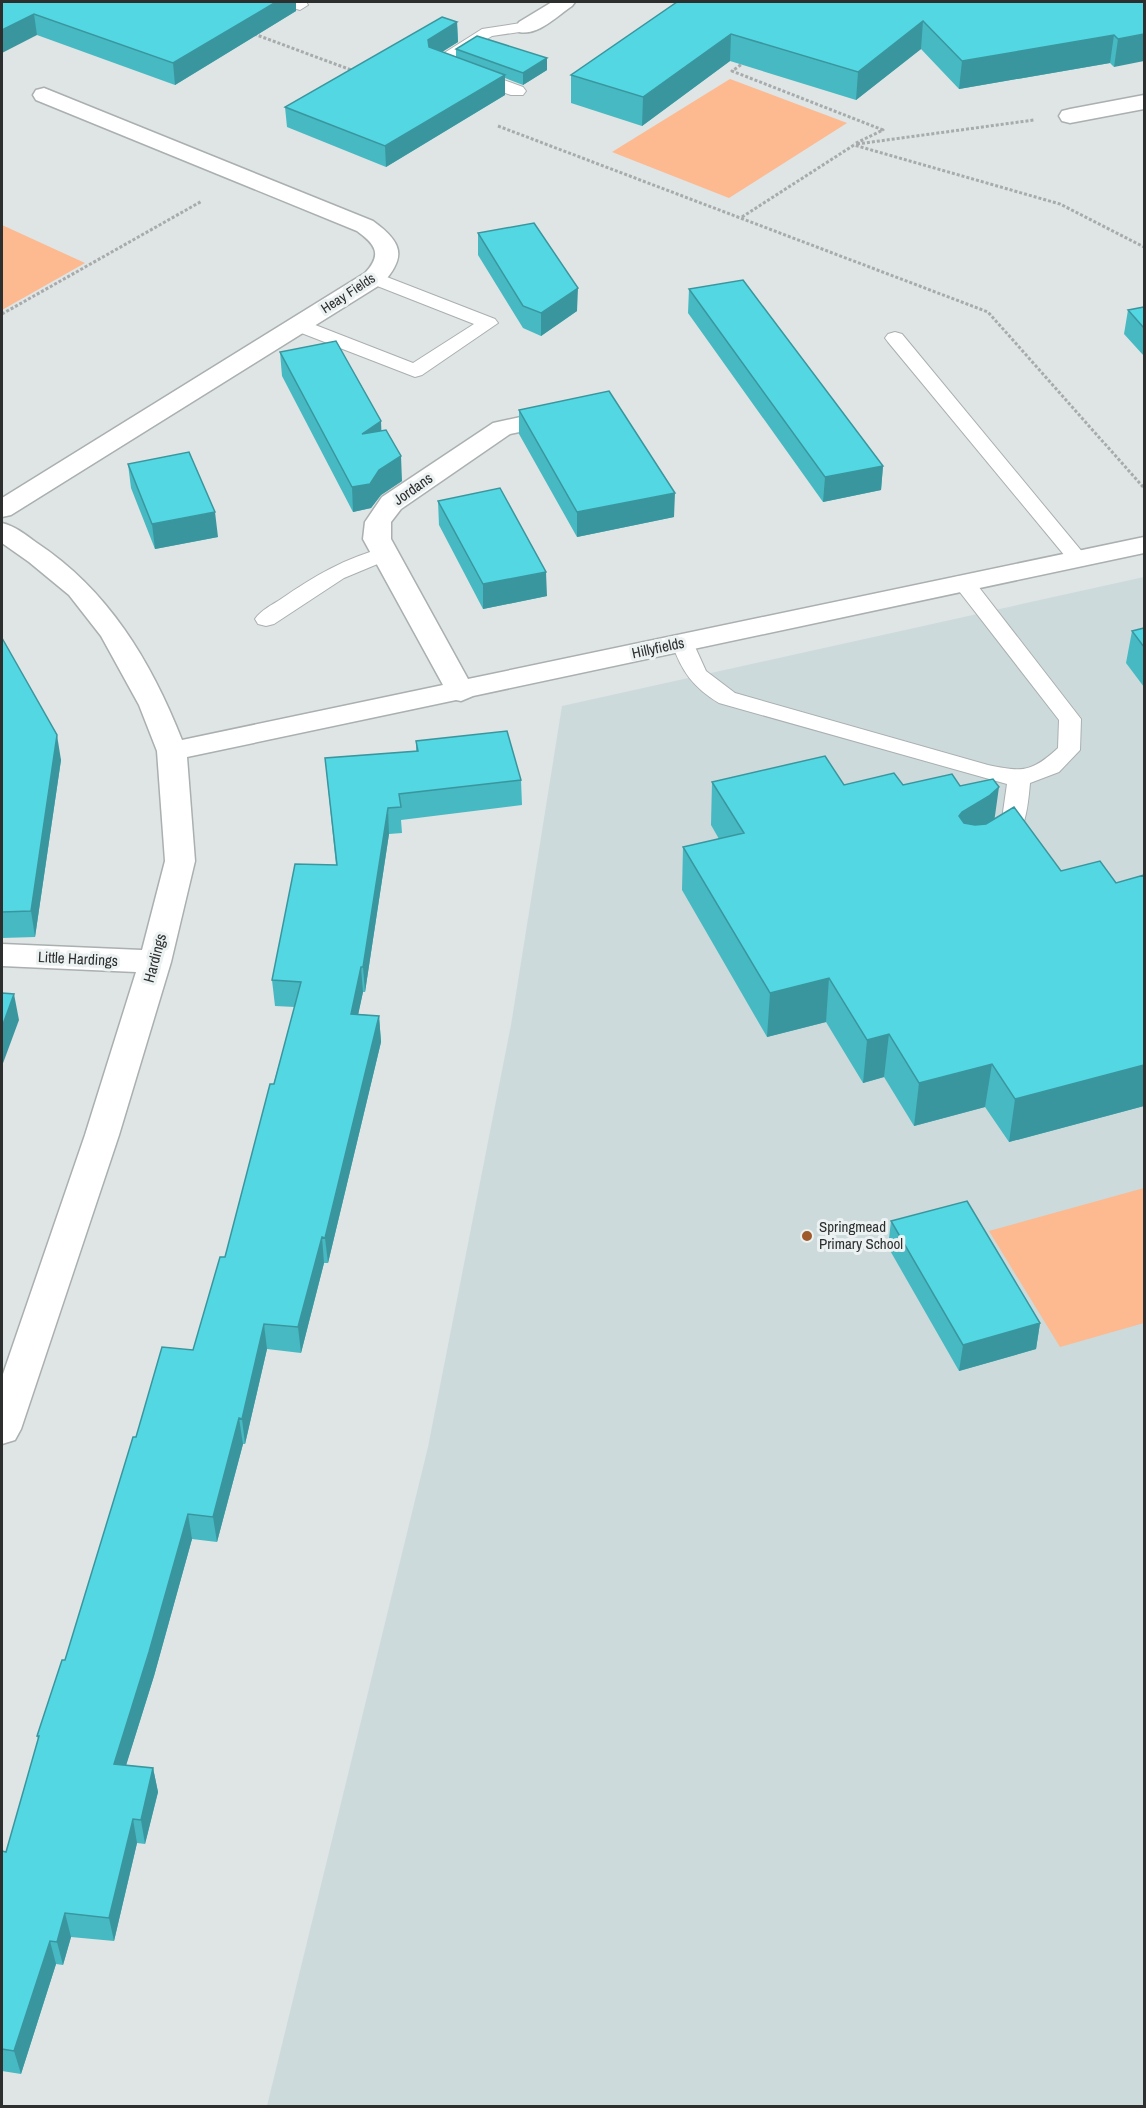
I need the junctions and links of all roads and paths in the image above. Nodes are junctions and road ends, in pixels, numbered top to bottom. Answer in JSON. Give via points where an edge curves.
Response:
{"nodes":[{"id":1,"x":565,"y":2,"type":"edge"},
{"id":2,"x":527,"y":27,"type":"joint"},
{"id":3,"x":248,"y":31,"type":"edge"},
{"id":4,"x":749,"y":59,"type":"edge"},
{"id":5,"x":360,"y":74,"type":"edge"},
{"id":6,"x":517,"y":91,"type":"dead end"},
{"id":7,"x":44,"y":95,"type":"dead end"},
{"id":8,"x":1144,"y":102,"type":"edge"},
{"id":9,"x":1070,"y":116,"type":"joint"},
{"id":10,"x":495,"y":124,"type":"dead end"},
{"id":11,"x":854,"y":145,"type":"junction"},
{"id":12,"x":244,"y":177,"type":"junction"},
{"id":13,"x":742,"y":218,"type":"junction"},
{"id":14,"x":1144,"y":247,"type":"edge"},
{"id":15,"x":374,"y":278,"type":"junction"},
{"id":16,"x":2,"y":314,"type":"edge"},
{"id":17,"x":298,"y":325,"type":"junction"},
{"id":18,"x":895,"y":338,"type":"dead end"},
{"id":19,"x":562,"y":416,"type":"edge"},
{"id":20,"x":1144,"y":488,"type":"edge"},
{"id":21,"x":2,"y":509,"type":"edge"},
{"id":22,"x":2,"y":531,"type":"edge"},
{"id":23,"x":1144,"y":544,"type":"edge"},
{"id":24,"x":385,"y":554,"type":"junction"},
{"id":25,"x":1077,"y":558,"type":"junction"},
{"id":26,"x":963,"y":582,"type":"junction"},
{"id":27,"x":266,"y":619,"type":"dead end"},
{"id":28,"x":683,"y":643,"type":"junction"},
{"id":29,"x":461,"y":692,"type":"junction"},
{"id":30,"x":172,"y":752,"type":"junction"},
{"id":31,"x":1019,"y":779,"type":"junction"},
{"id":32,"x":983,"y":855,"type":"edge"},
{"id":33,"x":2,"y":955,"type":"edge"},
{"id":34,"x":155,"y":962,"type":"junction"},
{"id":35,"x":2,"y":1429,"type":"edge"}],
"edges":[{"from":1,"to":2,"type":"street"},
{"from":2,"to":6,"type":"lane","via":[[488,32],[438,62]]},
{"from":3,"to":5,"type":"path"},
{"from":4,"to":11,"type":"path","via":[[732,71],[883,130]]},
{"from":7,"to":12,"type":"street","name":"Heay Fields"},
{"from":8,"to":9,"type":"street"},
{"from":9,"to":11,"type":"path"},
{"from":10,"to":13,"type":"path"},
{"from":11,"to":13,"type":"path"},
{"from":11,"to":14,"type":"path","via":[[1060,204]]},
{"from":12,"to":15,"type":"street","name":"Heay Fields","via":[[365,226],[379,236],[387,246],[388,257],[385,268]]},
{"from":12,"to":16,"type":"path"},
{"from":13,"to":20,"type":"path","via":[[988,312]]},
{"from":15,"to":17,"type":"street","name":"Heay Fields"},
{"from":15,"to":17,"type":"lane","via":[[488,323],[415,371]]},
{"from":17,"to":21,"type":"street","name":"Heay Fields"},
{"from":18,"to":25,"type":"lane"},
{"from":19,"to":24,"type":"street","name":"Jordans","via":[[502,428],[391,502],[378,522],[377,539]]},
{"from":22,"to":30,"type":"street","name":"Hardings","via":[[78,590],[114,633],[154,705]]},
{"from":23,"to":25,"type":"street","name":"Hillyfields"},
{"from":24,"to":27,"type":"lane","via":[[341,570]]},
{"from":24,"to":29,"type":"street","name":"Jordans"},
{"from":25,"to":26,"type":"street","name":"Hillyfields"},
{"from":26,"to":28,"type":"street","name":"Hillyfields"},
{"from":26,"to":31,"type":"lane","via":[[1070,719],[1069,750],[1051,767]]},
{"from":28,"to":29,"type":"street","name":"Hillyfields"},
{"from":28,"to":31,"type":"lane","via":[[689,662],[705,686],[727,698]]},
{"from":29,"to":30,"type":"street","name":"Hillyfields"},
{"from":30,"to":34,"type":"street","name":"Hardings","via":[[180,861]]},
{"from":31,"to":32,"type":"lane","via":[[1012,824],[1007,834]]},
{"from":33,"to":34,"type":"street","name":"Little Hardings"},
{"from":34,"to":35,"type":"street","name":"Hardings","via":[[102,1135]]}]}
